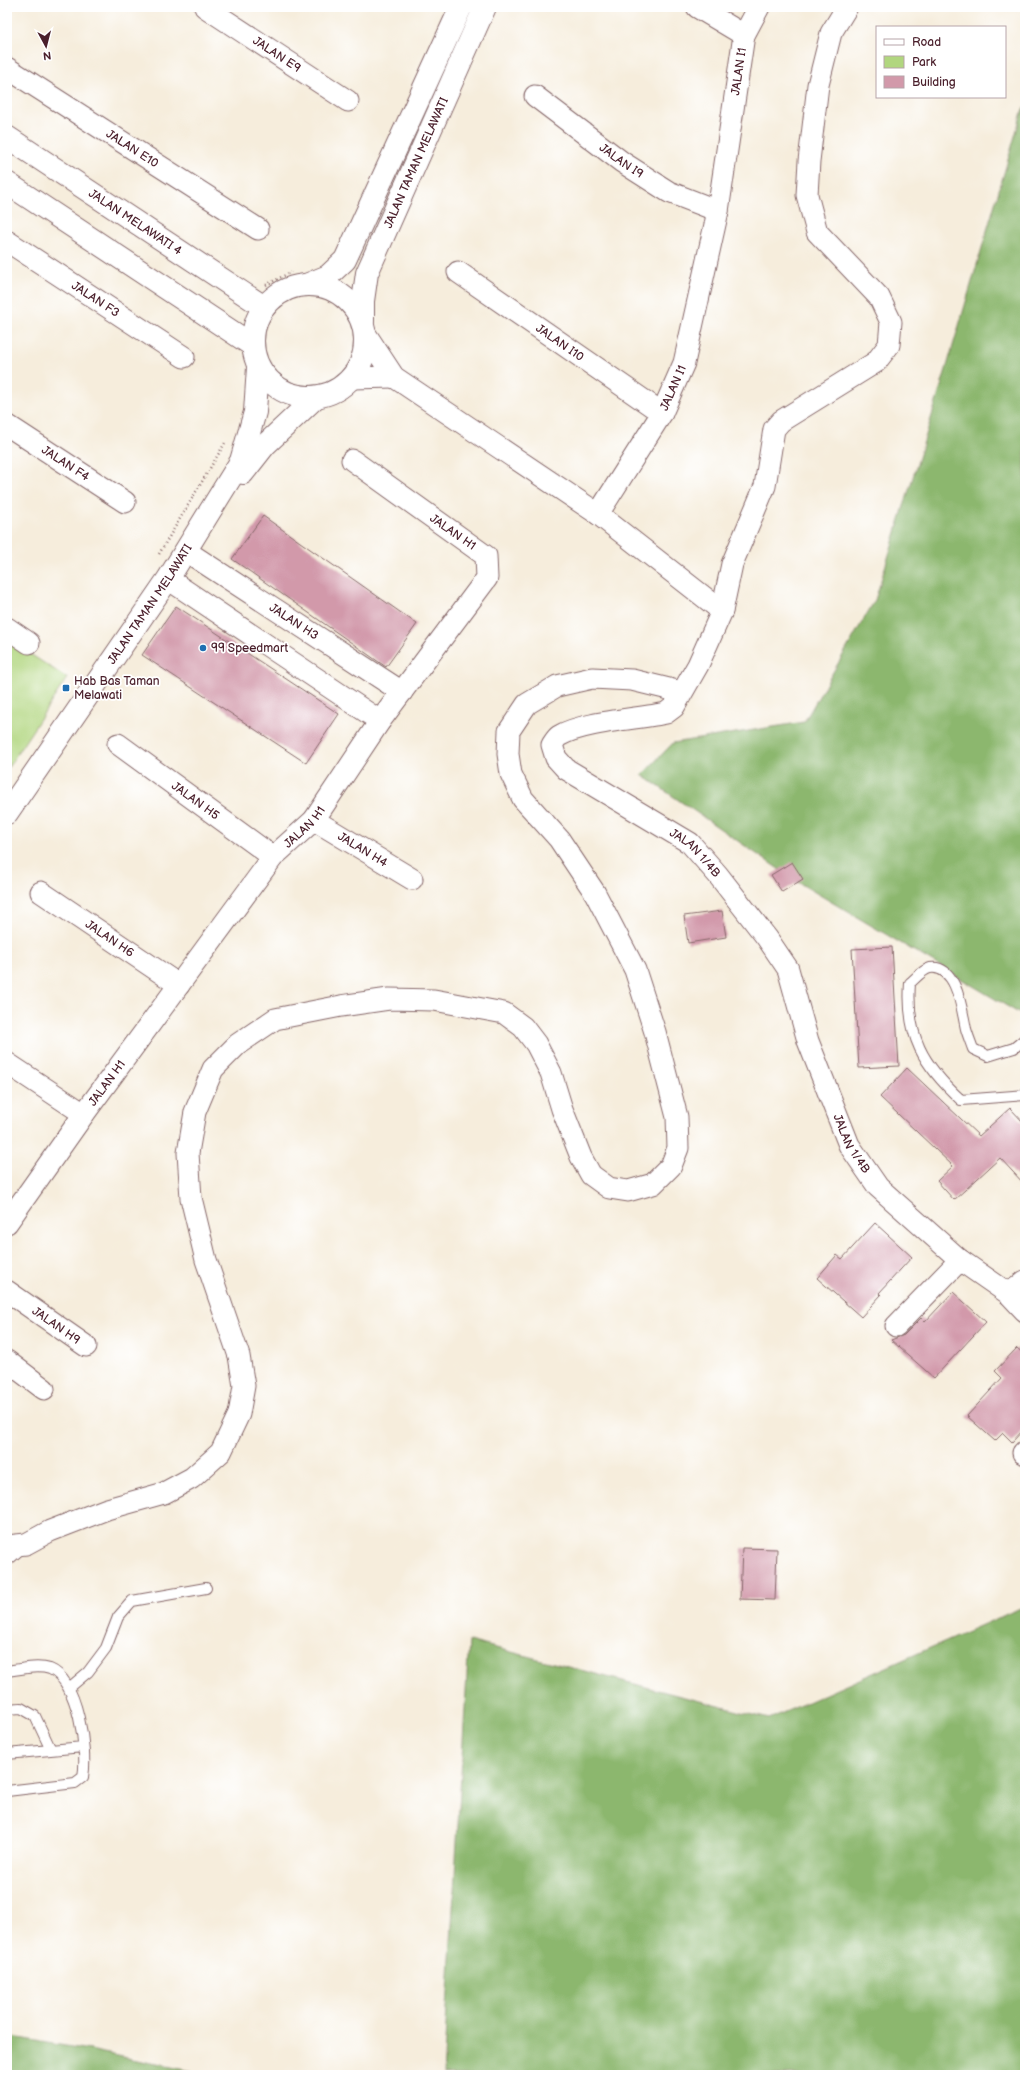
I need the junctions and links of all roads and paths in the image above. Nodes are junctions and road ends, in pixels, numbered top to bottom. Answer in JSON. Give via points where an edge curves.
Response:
{"nodes":[{"id":1,"x":205,"y":7,"type":"edge"},
{"id":2,"x":461,"y":7,"type":"edge"},
{"id":3,"x":485,"y":7,"type":"edge"},
{"id":4,"x":697,"y":7,"type":"edge"},
{"id":5,"x":759,"y":7,"type":"edge"},
{"id":6,"x":847,"y":7,"type":"edge"},
{"id":7,"x":744,"y":36,"type":"junction"},
{"id":8,"x":7,"y":68,"type":"edge"},
{"id":9,"x":535,"y":96,"type":"dead end"},
{"id":10,"x":348,"y":101,"type":"dead end"},
{"id":11,"x":7,"y":137,"type":"edge"},
{"id":12,"x":7,"y":183,"type":"edge"},
{"id":13,"x":718,"y":211,"type":"junction"},
{"id":14,"x":258,"y":229,"type":"dead end"},
{"id":15,"x":7,"y":241,"type":"edge"},
{"id":16,"x":458,"y":272,"type":"dead end"},
{"id":17,"x":306,"y":285,"type":"junction"},
{"id":18,"x":264,"y":307,"type":"junction"},
{"id":19,"x":364,"y":327,"type":"junction"},
{"id":20,"x":252,"y":345,"type":"junction"},
{"id":21,"x":184,"y":357,"type":"dead end"},
{"id":22,"x":258,"y":366,"type":"junction"},
{"id":23,"x":394,"y":376,"type":"junction"},
{"id":24,"x":352,"y":378,"type":"junction"},
{"id":25,"x":316,"y":397,"type":"junction"},
{"id":26,"x":662,"y":413,"type":"junction"},
{"id":27,"x":7,"y":425,"type":"edge"},
{"id":28,"x":227,"y":440,"type":"dead end"},
{"id":29,"x":352,"y":460,"type":"dead end"},
{"id":30,"x":124,"y":502,"type":"dead end"},
{"id":31,"x":210,"y":514,"type":"junction"},
{"id":32,"x":598,"y":514,"type":"junction"},
{"id":33,"x":186,"y":551,"type":"junction"},
{"id":34,"x":157,"y":556,"type":"dead end"},
{"id":35,"x":168,"y":578,"type":"junction"},
{"id":36,"x":722,"y":611,"type":"junction"},
{"id":37,"x":7,"y":628,"type":"edge"},
{"id":38,"x":29,"y":643,"type":"dead end"},
{"id":39,"x":402,"y":692,"type":"junction"},
{"id":40,"x":681,"y":692,"type":"junction"},
{"id":41,"x":380,"y":721,"type":"junction"},
{"id":42,"x":118,"y":744,"type":"dead end"},
{"id":43,"x":7,"y":813,"type":"edge"},
{"id":44,"x":314,"y":820,"type":"junction"},
{"id":45,"x":273,"y":857,"type":"junction"},
{"id":46,"x":412,"y":879,"type":"dead end"},
{"id":47,"x":41,"y":892,"type":"dead end"},
{"id":48,"x":179,"y":985,"type":"junction"},
{"id":49,"x":1025,"y":1039,"type":"edge"},
{"id":50,"x":7,"y":1063,"type":"edge"},
{"id":51,"x":1025,"y":1095,"type":"edge"},
{"id":52,"x":84,"y":1114,"type":"junction"},
{"id":53,"x":7,"y":1223,"type":"edge"},
{"id":54,"x":960,"y":1260,"type":"junction"},
{"id":55,"x":1025,"y":1281,"type":"edge"},
{"id":56,"x":7,"y":1290,"type":"edge"},
{"id":57,"x":1009,"y":1294,"type":"junction"},
{"id":58,"x":1025,"y":1311,"type":"edge"},
{"id":59,"x":896,"y":1326,"type":"dead end"},
{"id":60,"x":86,"y":1346,"type":"dead end"},
{"id":61,"x":7,"y":1361,"type":"edge"},
{"id":62,"x":44,"y":1389,"type":"dead end"},
{"id":63,"x":16,"y":1545,"type":"edge"},
{"id":64,"x":7,"y":1561,"type":"edge"},
{"id":65,"x":206,"y":1588,"type":"dead end"},
{"id":66,"x":7,"y":1671,"type":"edge"},
{"id":67,"x":69,"y":1688,"type":"junction"},
{"id":68,"x":7,"y":1709,"type":"edge"},
{"id":69,"x":83,"y":1747,"type":"junction"},
{"id":70,"x":51,"y":1750,"type":"junction"},
{"id":71,"x":7,"y":1754,"type":"edge"},
{"id":72,"x":7,"y":1791,"type":"edge"}],
"edges":[{"from":1,"to":10,"type":"street","name":"JALAN E9"},
{"from":2,"to":17,"type":"main road","name":"JALAN TAMAN MELAWATI","via":[[346,260],[328,276]]},
{"from":3,"to":19,"type":"main road","name":"JALAN TAMAN MELAWATI","via":[[367,273],[363,301]]},
{"from":4,"to":7,"type":"street"},
{"from":5,"to":7,"type":"street","name":"JALAN I1"},
{"from":6,"to":36,"type":"street","name":"JALAN 1/4B","via":[[831,33],[818,85],[809,161],[808,195],[817,232],[879,298],[891,322],[889,345],[876,362],[781,421],[774,429],[765,486],[732,564]]},
{"from":7,"to":13,"type":"street","name":"JALAN I1"},
{"from":8,"to":14,"type":"street","name":"JALAN E10"},
{"from":9,"to":13,"type":"street","name":"JALAN I9","via":[[622,162],[669,192]]},
{"from":11,"to":18,"type":"main road","name":"JALAN MELAWATI 4"},
{"from":12,"to":20,"type":"main road"},
{"from":13,"to":26,"type":"street","name":"JALAN I1","via":[[684,363]]},
{"from":15,"to":21,"type":"street","name":"JALAN F3"},
{"from":16,"to":26,"type":"street","name":"JALAN I10"},
{"from":17,"to":18,"type":"main road","via":[[283,291]]},
{"from":17,"to":19,"type":"main road","via":[[330,288],[350,301]]},
{"from":18,"to":20,"type":"main road","via":[[255,325]]},
{"from":19,"to":23,"type":"street"},
{"from":19,"to":24,"type":"main road","via":[[366,347]]},
{"from":20,"to":22,"type":"main road"},
{"from":22,"to":25,"type":"main road","via":[[268,381],[281,391],[298,396]]},
{"from":22,"to":31,"type":"main road","name":"JALAN TAMAN MELAWATI","via":[[255,412],[241,461]]},
{"from":23,"to":24,"type":"street"},
{"from":23,"to":32,"type":"street"},
{"from":24,"to":25,"type":"main road","via":[[336,391]]},
{"from":25,"to":31,"type":"main road","name":"JALAN TAMAN MELAWATI","via":[[265,445]]},
{"from":26,"to":32,"type":"street","name":"JALAN I1"},
{"from":27,"to":30,"type":"street","name":"JALAN F4"},
{"from":28,"to":34,"type":"path"},
{"from":29,"to":39,"type":"street","name":"JALAN H1","via":[[486,556],[487,578]]},
{"from":31,"to":33,"type":"main road","name":"JALAN TAMAN MELAWATI"},
{"from":32,"to":36,"type":"street"},
{"from":33,"to":35,"type":"main road","name":"JALAN TAMAN MELAWATI"},
{"from":33,"to":39,"type":"street","name":"JALAN H3"},
{"from":35,"to":41,"type":"street"},
{"from":35,"to":43,"type":"main road","name":"JALAN TAMAN MELAWATI"},
{"from":36,"to":40,"type":"street","name":"JALAN 1/4B","via":[[698,665]]},
{"from":37,"to":38,"type":"street"},
{"from":39,"to":41,"type":"street","name":"JALAN H1"},
{"from":40,"to":54,"type":"street","name":"JALAN 1/4B","via":[[674,707],[666,713],[586,726],[558,736],[552,745],[556,758],[566,770],[690,843],[718,875],[788,969],[808,1041],[849,1145],[878,1188]]},
{"from":40,"to":63,"type":"street","via":[[632,680],[606,678],[592,678],[557,686],[527,704],[509,731],[508,754],[511,774],[523,799],[559,839],[595,893],[636,970],[655,1032],[676,1117],[678,1148],[671,1166],[653,1184],[628,1191],[609,1188],[591,1175],[562,1109],[551,1073],[536,1044],[524,1027],[504,1013],[434,1000],[389,999],[275,1019],[238,1044],[213,1069],[195,1112],[188,1153],[191,1198],[206,1260],[239,1356],[244,1386],[239,1414],[233,1427],[220,1452],[192,1478],[164,1493],[107,1508]]},
{"from":41,"to":44,"type":"street","name":"JALAN H1"},
{"from":42,"to":45,"type":"street","name":"JALAN H5"},
{"from":44,"to":45,"type":"street","name":"JALAN H1"},
{"from":44,"to":46,"type":"street","name":"JALAN H4"},
{"from":45,"to":48,"type":"street","name":"JALAN H1"},
{"from":47,"to":48,"type":"street","name":"JALAN H6"},
{"from":48,"to":52,"type":"street","name":"JALAN H1"},
{"from":49,"to":51,"type":"lane","via":[[1014,1048],[988,1056],[973,1049],[966,1029],[961,999],[944,972],[930,968],[910,984],[909,998],[915,1040],[923,1057],[940,1080],[961,1100]]},
{"from":50,"to":52,"type":"street"},
{"from":52,"to":53,"type":"street","name":"JALAN H1"},
{"from":54,"to":57,"type":"street","name":"JALAN 1/4B"},
{"from":54,"to":59,"type":"street"},
{"from":55,"to":57,"type":"street"},
{"from":56,"to":60,"type":"street","name":"JALAN H9"},
{"from":57,"to":58,"type":"street","name":"JALAN 1/4B"},
{"from":61,"to":62,"type":"street"},
{"from":63,"to":64,"type":"lane"},
{"from":65,"to":67,"type":"lane","via":[[132,1601],[118,1617],[106,1648],[88,1672]]},
{"from":66,"to":67,"type":"lane","via":[[38,1667],[51,1670],[64,1679]]},
{"from":67,"to":69,"type":"lane","via":[[76,1703]]},
{"from":68,"to":70,"type":"lane","via":[[21,1708],[35,1716]]},
{"from":69,"to":70,"type":"lane"},
{"from":69,"to":72,"type":"lane","via":[[83,1777],[75,1783]]},
{"from":70,"to":71,"type":"lane"}]}
